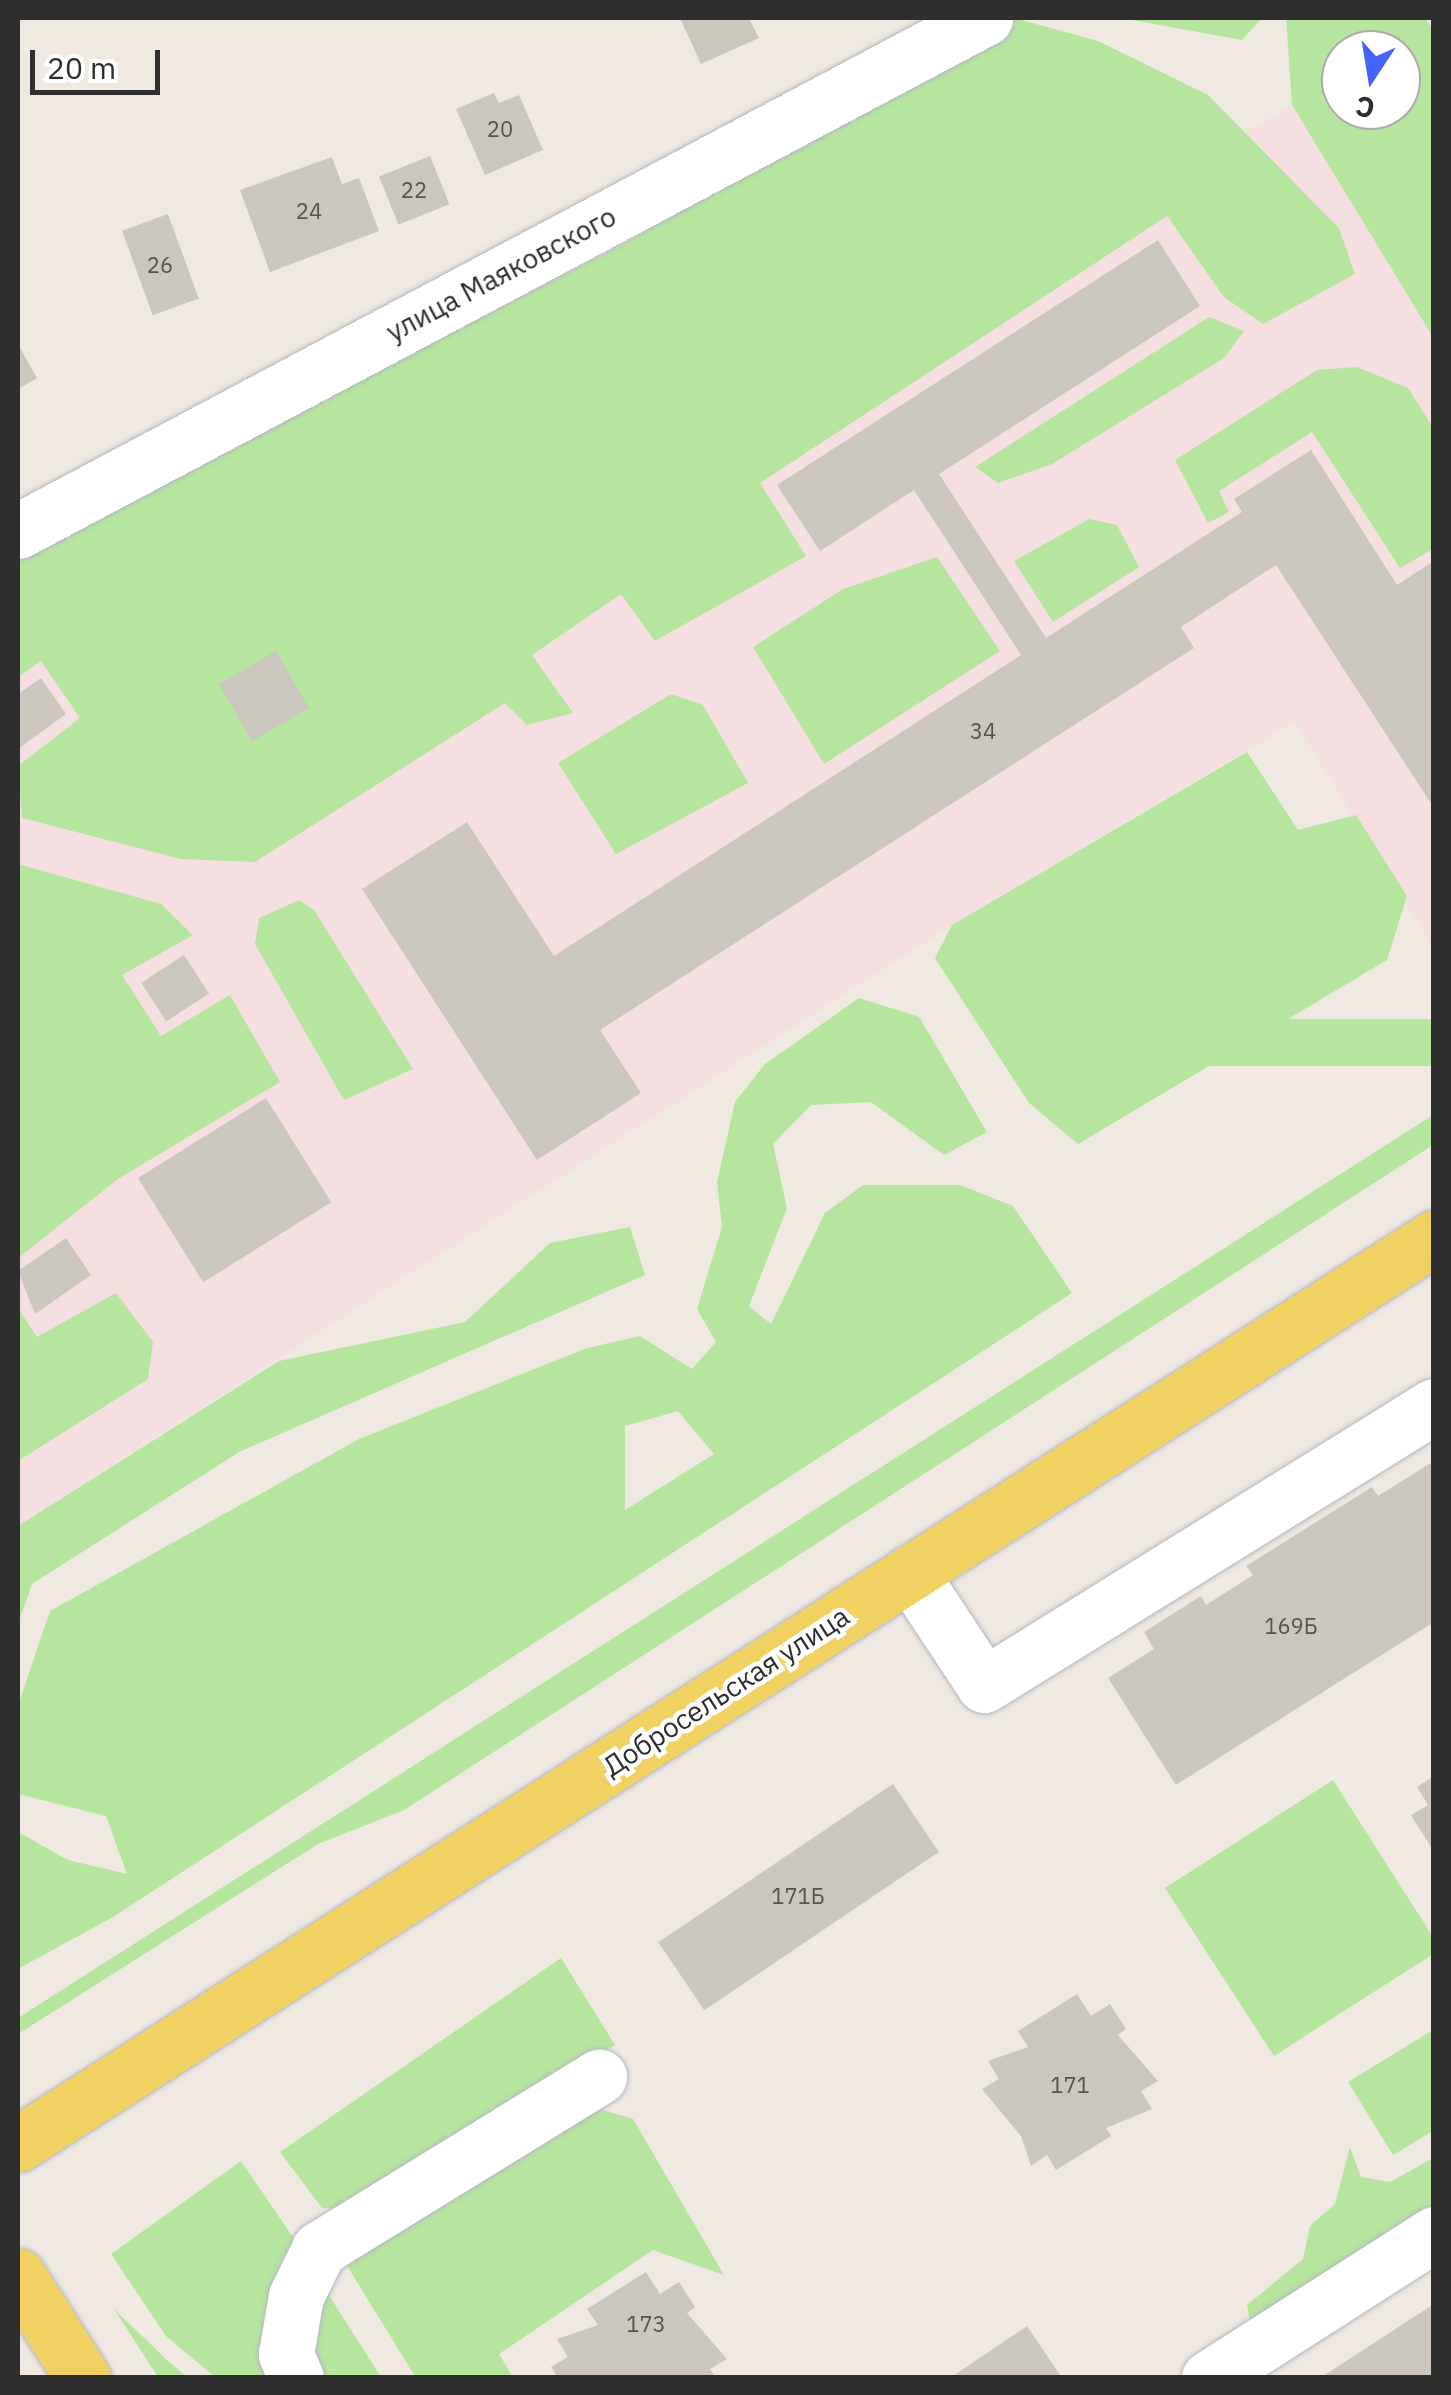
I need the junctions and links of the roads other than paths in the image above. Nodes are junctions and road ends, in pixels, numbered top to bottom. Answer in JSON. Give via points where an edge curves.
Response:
{"nodes":[{"id":1,"x":985,"y":18,"type":"edge"},
{"id":2,"x":18,"y":531,"type":"edge"},
{"id":3,"x":1434,"y":1238,"type":"edge"},
{"id":4,"x":1434,"y":1406,"type":"edge"},
{"id":5,"x":910,"y":1573,"type":"junction"},
{"id":6,"x":599,"y":2077,"type":"dead end"},
{"id":7,"x":18,"y":2144,"type":"edge"},
{"id":8,"x":1434,"y":2234,"type":"edge"},
{"id":9,"x":18,"y":2276,"type":"edge"},
{"id":10,"x":83,"y":2378,"type":"edge"},
{"id":11,"x":296,"y":2378,"type":"edge"},
{"id":12,"x":1209,"y":2378,"type":"edge"}],
"edges":[{"from":1,"to":2,"type":"street","name":"улица Маяковского"},
{"from":3,"to":5,"type":"main road","name":"Добросельская улица"},
{"from":4,"to":5,"type":"street","via":[[984,1685]]},
{"from":5,"to":7,"type":"main road","name":"Добросельская улица"},
{"from":6,"to":11,"type":"street","via":[[319,2249],[296,2296],[286,2354]]},
{"from":8,"to":12,"type":"street"},
{"from":9,"to":10,"type":"main road"}]}
